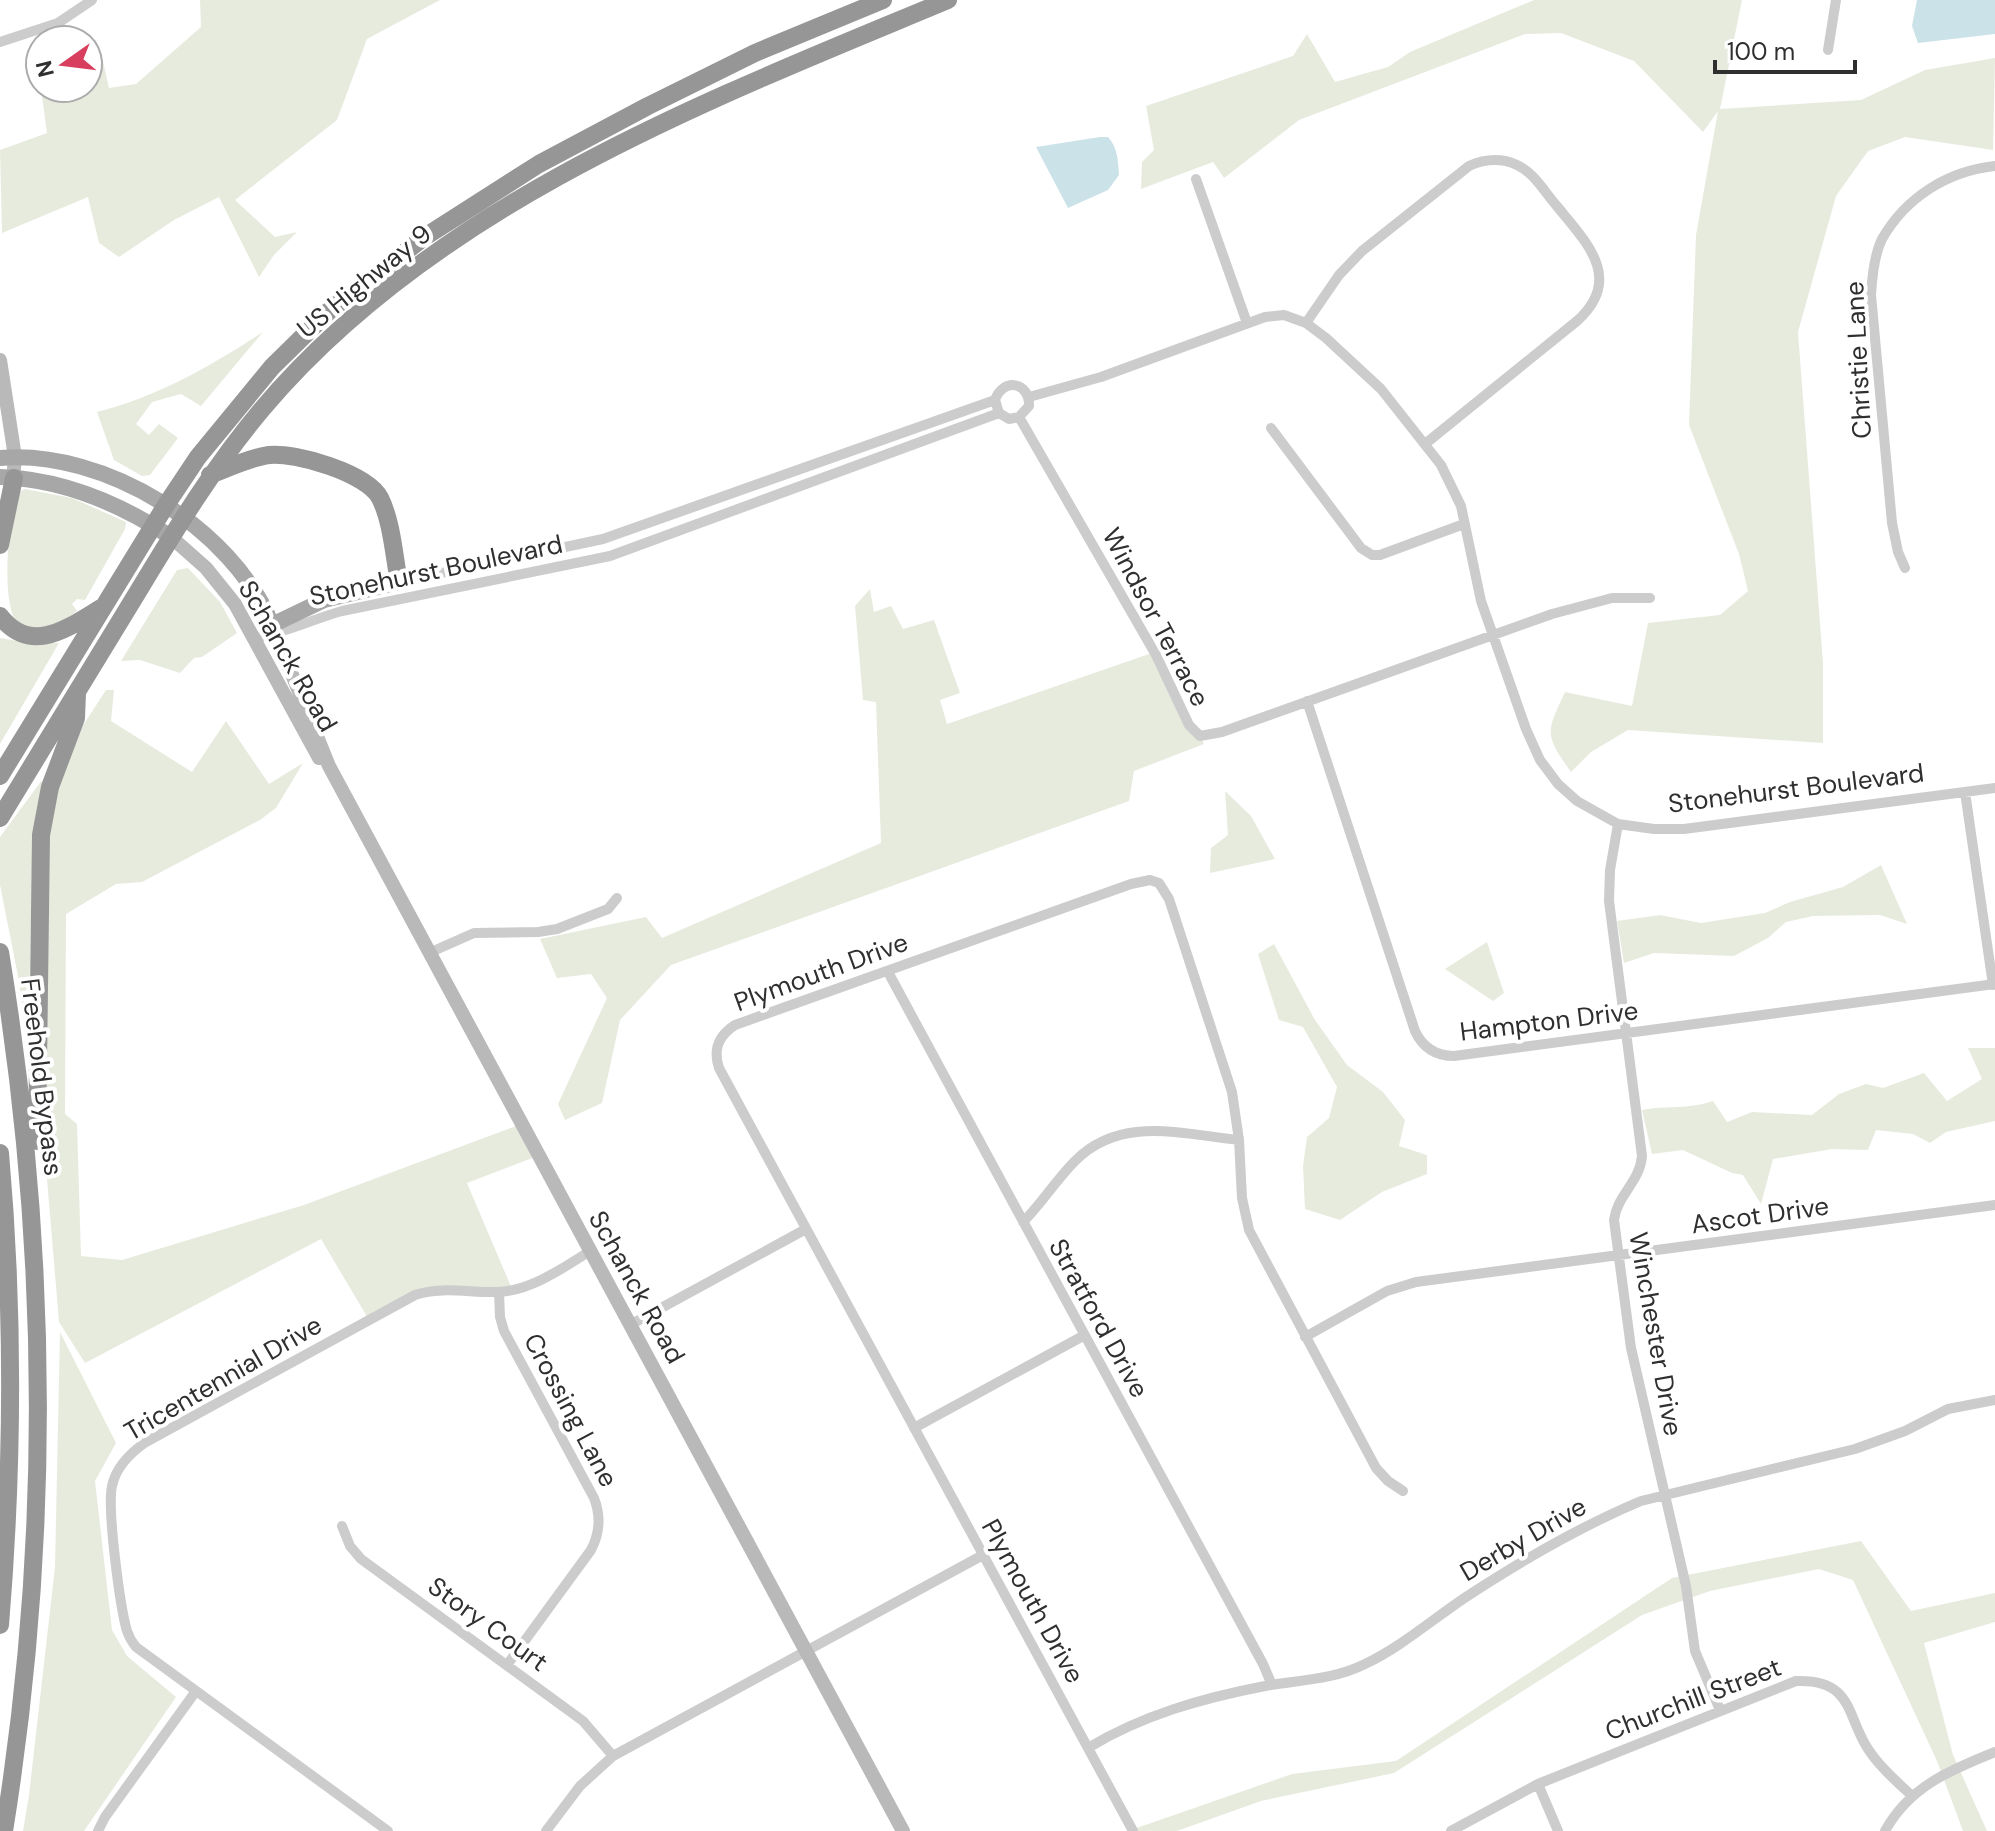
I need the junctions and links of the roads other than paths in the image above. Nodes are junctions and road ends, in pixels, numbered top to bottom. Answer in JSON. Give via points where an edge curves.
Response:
{"nodes":[{"id":1,"x":92,"y":0,"type":"edge"},
{"id":2,"x":883,"y":0,"type":"edge"},
{"id":3,"x":948,"y":0,"type":"edge"},
{"id":4,"x":1836,"y":0,"type":"edge"},
{"id":5,"x":0,"y":42,"type":"edge"},
{"id":6,"x":1828,"y":50,"type":"dead end"},
{"id":7,"x":1995,"y":166,"type":"edge"},
{"id":8,"x":1196,"y":179,"type":"dead end"},
{"id":9,"x":1247,"y":323,"type":"junction"},
{"id":10,"x":1306,"y":323,"type":"junction"},
{"id":11,"x":0,"y":360,"type":"edge"},
{"id":12,"x":1029,"y":397,"type":"junction"},
{"id":13,"x":995,"y":400,"type":"junction"},
{"id":14,"x":999,"y":413,"type":"junction"},
{"id":15,"x":1019,"y":417,"type":"junction"},
{"id":16,"x":1271,"y":428,"type":"dead end"},
{"id":17,"x":1425,"y":444,"type":"junction"},
{"id":18,"x":7,"y":457,"type":"edge"},
{"id":19,"x":210,"y":475,"type":"junction"},
{"id":20,"x":7,"y":478,"type":"edge"},
{"id":21,"x":166,"y":505,"type":"junction"},
{"id":22,"x":685,"y":511,"type":"junction"},
{"id":23,"x":183,"y":517,"type":"junction"},
{"id":24,"x":1464,"y":524,"type":"junction"},
{"id":25,"x":153,"y":526,"type":"junction"},
{"id":26,"x":691,"y":528,"type":"junction"},
{"id":27,"x":171,"y":537,"type":"junction"},
{"id":28,"x":0,"y":545,"type":"edge"},
{"id":29,"x":1905,"y":568,"type":"dead end"},
{"id":30,"x":465,"y":569,"type":"junction"},
{"id":31,"x":399,"y":582,"type":"junction"},
{"id":32,"x":468,"y":586,"type":"junction"},
{"id":33,"x":421,"y":596,"type":"junction"},
{"id":34,"x":1650,"y":598,"type":"dead end"},
{"id":35,"x":103,"y":607,"type":"junction"},
{"id":36,"x":0,"y":616,"type":"edge"},
{"id":37,"x":274,"y":630,"type":"junction"},
{"id":38,"x":1492,"y":635,"type":"junction"},
{"id":39,"x":255,"y":638,"type":"junction"},
{"id":40,"x":77,"y":693,"type":"junction"},
{"id":41,"x":1307,"y":701,"type":"junction"},
{"id":42,"x":329,"y":766,"type":"junction"},
{"id":43,"x":0,"y":776,"type":"edge"},
{"id":44,"x":1995,"y":788,"type":"edge"},
{"id":45,"x":1965,"y":792,"type":"junction"},
{"id":46,"x":0,"y":818,"type":"edge"},
{"id":47,"x":1618,"y":824,"type":"junction"},
{"id":48,"x":617,"y":898,"type":"dead end"},
{"id":49,"x":0,"y":952,"type":"edge"},
{"id":50,"x":431,"y":952,"type":"junction"},
{"id":51,"x":888,"y":972,"type":"junction"},
{"id":52,"x":1994,"y":985,"type":"edge"},
{"id":53,"x":1626,"y":1034,"type":"junction"},
{"id":54,"x":1239,"y":1140,"type":"junction"},
{"id":55,"x":0,"y":1153,"type":"edge"},
{"id":56,"x":29,"y":1171,"type":"junction"},
{"id":57,"x":1995,"y":1205,"type":"edge"},
{"id":58,"x":1023,"y":1222,"type":"junction"},
{"id":59,"x":806,"y":1229,"type":"junction"},
{"id":60,"x":590,"y":1251,"type":"junction"},
{"id":61,"x":1618,"y":1256,"type":"junction"},
{"id":62,"x":499,"y":1292,"type":"junction"},
{"id":63,"x":630,"y":1325,"type":"junction"},
{"id":64,"x":1083,"y":1336,"type":"junction"},
{"id":65,"x":1305,"y":1337,"type":"junction"},
{"id":66,"x":1995,"y":1400,"type":"edge"},
{"id":67,"x":914,"y":1428,"type":"junction"},
{"id":68,"x":1403,"y":1491,"type":"dead end"},
{"id":69,"x":1665,"y":1494,"type":"junction"},
{"id":70,"x":342,"y":1526,"type":"dead end"},
{"id":71,"x":983,"y":1555,"type":"junction"},
{"id":72,"x":0,"y":1625,"type":"edge"},
{"id":73,"x":805,"y":1651,"type":"junction"},
{"id":74,"x":507,"y":1665,"type":"junction"},
{"id":75,"x":1272,"y":1685,"type":"junction"},
{"id":76,"x":196,"y":1691,"type":"junction"},
{"id":77,"x":1720,"y":1710,"type":"junction"},
{"id":78,"x":1088,"y":1748,"type":"junction"},
{"id":79,"x":1995,"y":1752,"type":"edge"},
{"id":80,"x":613,"y":1756,"type":"junction"},
{"id":81,"x":1538,"y":1784,"type":"junction"},
{"id":82,"x":1911,"y":1795,"type":"junction"},
{"id":83,"x":4,"y":1831,"type":"edge"},
{"id":84,"x":98,"y":1831,"type":"edge"},
{"id":85,"x":388,"y":1831,"type":"edge"},
{"id":86,"x":546,"y":1831,"type":"edge"},
{"id":87,"x":903,"y":1831,"type":"edge"},
{"id":88,"x":1133,"y":1831,"type":"edge"},
{"id":89,"x":1451,"y":1831,"type":"edge"},
{"id":90,"x":1558,"y":1831,"type":"edge"},
{"id":91,"x":1885,"y":1831,"type":"edge"}],
"edges":[{"from":1,"to":5,"type":"street","via":[[58,23]]},
{"from":2,"to":21,"type":"highway","name":"US Highway 9","via":[[755,53],[634,113],[532,168],[423,238],[351,293],[283,356],[213,437]]},
{"from":3,"to":19,"type":"highway","name":"US Highway 9","via":[[698,106],[564,174],[487,221],[350,320],[276,393]]},
{"from":4,"to":6,"type":"street"},
{"from":7,"to":29,"type":"street","name":"Christie Lane","via":[[1976,168],[1925,190],[1881,241],[1873,274],[1892,523]]},
{"from":8,"to":9,"type":"street"},
{"from":9,"to":10,"type":"street","name":"Stonehurst Boulevard","via":[[1284,315]]},
{"from":9,"to":12,"type":"street","name":"Stonehurst Boulevard","via":[[1104,376]]},
{"from":10,"to":17,"type":"street","name":"Stonehurst Boulevard","via":[[1358,365]]},
{"from":10,"to":17,"type":"street","via":[[1347,265],[1469,166],[1505,161],[1532,176],[1594,252],[1599,278],[1594,299],[1577,321]]},
{"from":11,"to":18,"type":"street"},
{"from":12,"to":13,"type":"street","name":"Stonehurst Boulevard","via":[[1022,387],[1010,384]]},
{"from":12,"to":15,"type":"street","via":[[1029,406]]},
{"from":13,"to":14,"type":"street"},
{"from":13,"to":22,"type":"street","name":"Stonehurst Boulevard"},
{"from":14,"to":15,"type":"street"},
{"from":14,"to":26,"type":"street","name":"Stonehurst Boulevard"},
{"from":15,"to":41,"type":"street","name":"Windsor Terrace","via":[[1156,655],[1194,733],[1212,736]]},
{"from":16,"to":24,"type":"street","via":[[1361,548],[1372,555]]},
{"from":17,"to":24,"type":"street","name":"Stonehurst Boulevard","via":[[1453,487]]},
{"from":18,"to":20,"type":"street"},
{"from":18,"to":21,"type":"main road","name":"Schanck Road","via":[[87,469]]},
{"from":19,"to":23,"type":"highway","name":"US Highway 9"},
{"from":19,"to":31,"type":"highway","via":[[276,454],[356,476],[380,499]]},
{"from":20,"to":25,"type":"main road","via":[[93,496]]},
{"from":20,"to":28,"type":"highway"},
{"from":21,"to":23,"type":"main road","name":"Schanck Road"},
{"from":21,"to":25,"type":"highway","name":"US Highway 9"},
{"from":22,"to":26,"type":"street"},
{"from":22,"to":30,"type":"street","name":"Stonehurst Boulevard","via":[[571,548]]},
{"from":23,"to":27,"type":"highway","name":"US Highway 9"},
{"from":23,"to":37,"type":"main road","name":"Schanck Road","via":[[244,576]]},
{"from":24,"to":38,"type":"street","name":"Stonehurst Boulevard"},
{"from":25,"to":27,"type":"main road"},
{"from":25,"to":35,"type":"highway","name":"US Highway 9"},
{"from":26,"to":32,"type":"street","name":"Stonehurst Boulevard","via":[[610,556]]},
{"from":27,"to":39,"type":"street","name":"Schanck Road","via":[[219,583]]},
{"from":27,"to":40,"type":"highway","name":"US Highway 9"},
{"from":30,"to":31,"type":"street","name":"Stonehurst Boulevard"},
{"from":30,"to":32,"type":"street"},
{"from":31,"to":33,"type":"street"},
{"from":31,"to":37,"type":"main road","name":"Stonehurst Boulevard","via":[[324,600]]},
{"from":32,"to":33,"type":"street","name":"Stonehurst Boulevard"},
{"from":33,"to":37,"type":"street","name":"Stonehurst Boulevard"},
{"from":34,"to":38,"type":"street","via":[[1612,598]]},
{"from":35,"to":36,"type":"highway","via":[[62,631],[38,636],[18,632]]},
{"from":35,"to":43,"type":"highway","name":"US Highway 9"},
{"from":37,"to":39,"type":"street","name":"Stonehurst Boulevard"},
{"from":37,"to":42,"type":"street","name":"Schanck Road"},
{"from":38,"to":41,"type":"street"},
{"from":38,"to":47,"type":"street","name":"Stonehurst Boulevard","via":[[1540,760],[1577,801]]},
{"from":39,"to":42,"type":"street","name":"Schanck Road","via":[[318,757]]},
{"from":40,"to":46,"type":"highway","name":"US Highway 9"},
{"from":40,"to":56,"type":"highway","via":[[76,718],[50,787],[41,835],[36,1151]]},
{"from":41,"to":53,"type":"street","name":"Hampton Drive","via":[[1415,1031],[1424,1045],[1454,1056]]},
{"from":42,"to":50,"type":"street","name":"Schanck Road"},
{"from":44,"to":45,"type":"street","name":"Stonehurst Boulevard"},
{"from":45,"to":47,"type":"street","name":"Stonehurst Boulevard","via":[[1684,829]]},
{"from":45,"to":52,"type":"street"},
{"from":47,"to":53,"type":"street","name":"Winchester Drive","via":[[1609,901]]},
{"from":48,"to":50,"type":"street","via":[[608,909],[557,929],[474,933]]},
{"from":49,"to":56,"type":"highway","name":"Freehold Bypass"},
{"from":50,"to":60,"type":"street","name":"Schanck Road"},
{"from":51,"to":54,"type":"street","name":"Plymouth Drive","via":[[1153,880],[1169,899],[1227,1076]]},
{"from":51,"to":58,"type":"street","name":"Stratford Drive"},
{"from":51,"to":59,"type":"street","name":"Plymouth Drive","via":[[735,1025],[719,1042],[719,1068]]},
{"from":52,"to":53,"type":"street","name":"Hampton Drive"},
{"from":53,"to":61,"type":"street","name":"Winchester Drive","via":[[1642,1156],[1639,1172],[1615,1210]]},
{"from":54,"to":58,"type":"street","via":[[1151,1130],[1113,1137],[1077,1160]]},
{"from":54,"to":65,"type":"street","name":"Plymouth Drive","via":[[1249,1230]]},
{"from":55,"to":72,"type":"highway","name":"Freehold Bypass","via":[[11,1418]]},
{"from":56,"to":83,"type":"highway","name":"Freehold Bypass","via":[[38,1324],[37,1487],[27,1662]]},
{"from":57,"to":61,"type":"street","name":"Ascot Drive"},
{"from":58,"to":64,"type":"street","name":"Stratford Drive"},
{"from":59,"to":63,"type":"street"},
{"from":59,"to":67,"type":"street","name":"Plymouth Drive"},
{"from":60,"to":62,"type":"street","name":"Tricentennial Drive","via":[[522,1288]]},
{"from":60,"to":63,"type":"street","name":"Schanck Road"},
{"from":61,"to":65,"type":"street","name":"Ascot Drive","via":[[1405,1284]]},
{"from":61,"to":69,"type":"street","name":"Winchester Drive","via":[[1631,1348]]},
{"from":62,"to":74,"type":"street","name":"Crossing Lane","via":[[504,1331],[594,1498],[599,1519],[591,1550]]},
{"from":62,"to":76,"type":"street","name":"Tricentennial Drive","via":[[438,1290],[415,1295],[146,1442],[122,1465],[111,1488],[111,1511],[128,1633],[141,1652]]},
{"from":63,"to":73,"type":"street","name":"Schanck Road"},
{"from":64,"to":67,"type":"street"},
{"from":64,"to":75,"type":"street","name":"Stratford Drive"},
{"from":65,"to":68,"type":"street","name":"Plymouth Drive","via":[[1376,1468]]},
{"from":66,"to":69,"type":"street","name":"Derby Drive","via":[[1948,1409],[1855,1449]]},
{"from":67,"to":71,"type":"street","name":"Plymouth Drive"},
{"from":69,"to":75,"type":"street","name":"Derby Drive","via":[[1615,1512],[1502,1575],[1364,1665],[1323,1679]]},
{"from":69,"to":77,"type":"street","name":"Winchester Drive","via":[[1695,1651]]},
{"from":70,"to":74,"type":"street","name":"Story Court","via":[[361,1559]]},
{"from":71,"to":73,"type":"street"},
{"from":71,"to":78,"type":"street","name":"Plymouth Drive"},
{"from":73,"to":80,"type":"street"},
{"from":73,"to":87,"type":"street","name":"Schanck Road"},
{"from":74,"to":80,"type":"street","name":"Story Court","via":[[583,1721]]},
{"from":75,"to":78,"type":"street","name":"Derby Drive","via":[[1183,1705]]},
{"from":76,"to":84,"type":"street"},
{"from":76,"to":85,"type":"street","name":"Tricentennial Drive"},
{"from":77,"to":81,"type":"street","name":"Churchill Street"},
{"from":77,"to":82,"type":"street","name":"Churchill Street","via":[[1787,1684],[1824,1685],[1843,1698],[1870,1753]]},
{"from":78,"to":88,"type":"street","name":"Plymouth Drive"},
{"from":79,"to":82,"type":"street","via":[[1943,1774]]},
{"from":80,"to":86,"type":"street","via":[[580,1786]]},
{"from":81,"to":89,"type":"street","name":"Churchill Street"},
{"from":81,"to":90,"type":"street"},
{"from":82,"to":91,"type":"street"}]}
